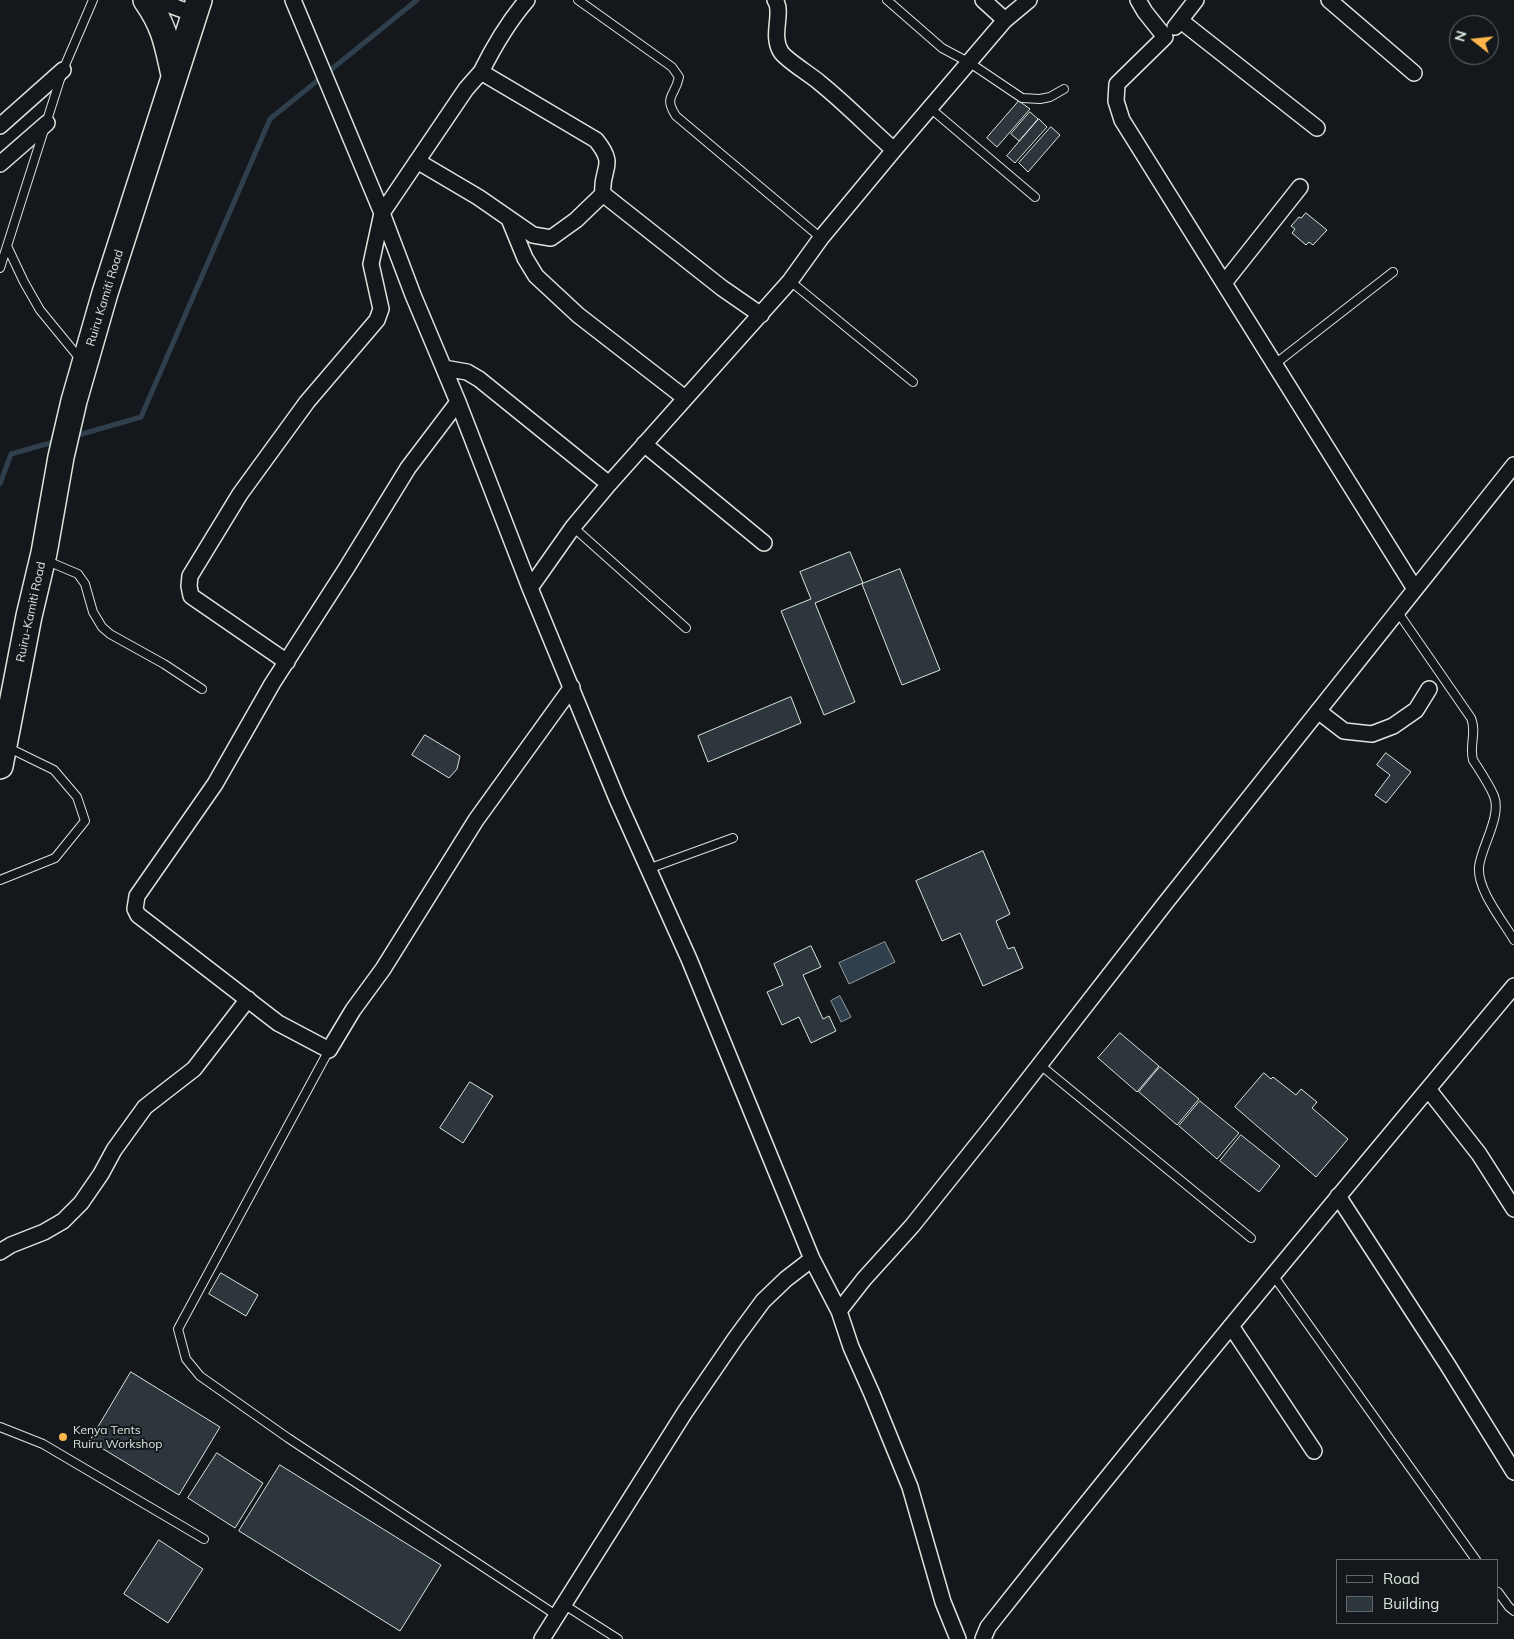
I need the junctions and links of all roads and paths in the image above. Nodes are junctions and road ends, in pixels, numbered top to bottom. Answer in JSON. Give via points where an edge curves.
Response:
{"nodes":[{"id":1,"x":146,"y":0,"type":"edge"},
{"id":2,"x":156,"y":0,"type":"edge"},
{"id":3,"x":293,"y":0,"type":"edge"},
{"id":4,"x":527,"y":0,"type":"edge"},
{"id":5,"x":578,"y":0,"type":"edge"},
{"id":6,"x":775,"y":0,"type":"edge"},
{"id":7,"x":887,"y":0,"type":"edge"},
{"id":8,"x":983,"y":0,"type":"edge"},
{"id":9,"x":1029,"y":0,"type":"edge"},
{"id":10,"x":1138,"y":0,"type":"edge"},
{"id":11,"x":1196,"y":0,"type":"edge"},
{"id":12,"x":1329,"y":0,"type":"edge"},
{"id":13,"x":95,"y":1,"type":"edge"},
{"id":14,"x":200,"y":4,"type":"edge"},
{"id":15,"x":1005,"y":20,"type":"junction"},
{"id":16,"x":1181,"y":21,"type":"junction"},
{"id":17,"x":1165,"y":36,"type":"junction"},
{"id":18,"x":970,"y":62,"type":"junction"},
{"id":19,"x":63,"y":70,"type":"junction"},
{"id":20,"x":481,"y":72,"type":"junction"},
{"id":21,"x":1414,"y":73,"type":"dead end"},
{"id":22,"x":174,"y":75,"type":"junction"},
{"id":23,"x":1064,"y":88,"type":"dead end"},
{"id":24,"x":930,"y":108,"type":"junction"},
{"id":25,"x":47,"y":123,"type":"junction"},
{"id":26,"x":0,"y":126,"type":"edge"},
{"id":27,"x":1317,"y":128,"type":"dead end"},
{"id":28,"x":894,"y":150,"type":"junction"},
{"id":29,"x":417,"y":161,"type":"junction"},
{"id":30,"x":0,"y":164,"type":"edge"},
{"id":31,"x":1300,"y":187,"type":"dead end"},
{"id":32,"x":138,"y":194,"type":"junction"},
{"id":33,"x":603,"y":194,"type":"junction"},
{"id":34,"x":1035,"y":196,"type":"dead end"},
{"id":35,"x":382,"y":213,"type":"junction"},
{"id":36,"x":509,"y":219,"type":"junction"},
{"id":37,"x":821,"y":238,"type":"junction"},
{"id":38,"x":7,"y":246,"type":"junction"},
{"id":39,"x":0,"y":268,"type":"edge"},
{"id":40,"x":1394,"y":272,"type":"dead end"},
{"id":41,"x":790,"y":281,"type":"junction"},
{"id":42,"x":1224,"y":283,"type":"junction"},
{"id":43,"x":761,"y":315,"type":"junction"},
{"id":44,"x":84,"y":363,"type":"junction"},
{"id":45,"x":1275,"y":364,"type":"junction"},
{"id":46,"x":444,"y":368,"type":"junction"},
{"id":47,"x":913,"y":382,"type":"dead end"},
{"id":48,"x":685,"y":398,"type":"junction"},
{"id":49,"x":458,"y":402,"type":"junction"},
{"id":50,"x":644,"y":444,"type":"junction"},
{"id":51,"x":61,"y":457,"type":"joint"},
{"id":52,"x":1514,"y":465,"type":"edge"},
{"id":53,"x":609,"y":484,"type":"junction"},
{"id":54,"x":572,"y":527,"type":"junction"},
{"id":55,"x":764,"y":543,"type":"dead end"},
{"id":56,"x":42,"y":559,"type":"junction"},
{"id":57,"x":530,"y":588,"type":"junction"},
{"id":58,"x":1415,"y":589,"type":"junction"},
{"id":59,"x":1397,"y":611,"type":"junction"},
{"id":60,"x":686,"y":628,"type":"dead end"},
{"id":61,"x":287,"y":662,"type":"junction"},
{"id":62,"x":572,"y":688,"type":"junction"},
{"id":63,"x":202,"y":689,"type":"dead end"},
{"id":64,"x":1429,"y":689,"type":"dead end"},
{"id":65,"x":1318,"y":710,"type":"junction"},
{"id":66,"x":2,"y":756,"type":"edge"},
{"id":67,"x":733,"y":838,"type":"dead end"},
{"id":68,"x":648,"y":869,"type":"junction"},
{"id":69,"x":0,"y":880,"type":"edge"},
{"id":70,"x":1514,"y":940,"type":"edge"},
{"id":71,"x":1514,"y":986,"type":"edge"},
{"id":72,"x":248,"y":999,"type":"junction"},
{"id":73,"x":328,"y":1050,"type":"junction"},
{"id":74,"x":1039,"y":1064,"type":"junction"},
{"id":75,"x":1428,"y":1089,"type":"junction"},
{"id":76,"x":1338,"y":1196,"type":"junction"},
{"id":77,"x":1514,"y":1209,"type":"edge"},
{"id":78,"x":1251,"y":1238,"type":"dead end"},
{"id":79,"x":0,"y":1252,"type":"edge"},
{"id":80,"x":812,"y":1259,"type":"junction"},
{"id":81,"x":1273,"y":1275,"type":"junction"},
{"id":82,"x":839,"y":1311,"type":"junction"},
{"id":83,"x":1231,"y":1326,"type":"junction"},
{"id":84,"x":0,"y":1427,"type":"edge"},
{"id":85,"x":1314,"y":1451,"type":"dead end"},
{"id":86,"x":1514,"y":1472,"type":"edge"},
{"id":87,"x":204,"y":1540,"type":"dead end"},
{"id":88,"x":1475,"y":1559,"type":"edge"},
{"id":89,"x":1499,"y":1593,"type":"edge"},
{"id":90,"x":560,"y":1609,"type":"junction"},
{"id":91,"x":1514,"y":1611,"type":"edge"},
{"id":92,"x":542,"y":1639,"type":"edge"},
{"id":93,"x":618,"y":1639,"type":"edge"},
{"id":94,"x":958,"y":1639,"type":"edge"},
{"id":95,"x":983,"y":1639,"type":"edge"}],
"edges":[{"from":1,"to":22,"type":"main road","via":[[165,33]]},
{"from":2,"to":14,"type":"street"},
{"from":3,"to":35,"type":"street"},
{"from":4,"to":20,"type":"street","via":[[504,29]]},
{"from":5,"to":37,"type":"lane","via":[[672,66],[679,77],[670,98],[670,107],[676,116]]},
{"from":6,"to":28,"type":"street","via":[[778,11],[776,38],[781,53],[821,83]]},
{"from":7,"to":18,"type":"lane","via":[[942,48]]},
{"from":8,"to":15,"type":"street"},
{"from":9,"to":15,"type":"street"},
{"from":10,"to":17,"type":"street"},
{"from":11,"to":16,"type":"street"},
{"from":12,"to":21,"type":"street"},
{"from":13,"to":19,"type":"lane"},
{"from":14,"to":22,"type":"main road","name":"Ruiru Kamiti Road"},
{"from":14,"to":32,"type":"main road","name":"Ruiru Kamiti Road","via":[[190,69]]},
{"from":15,"to":18,"type":"street"},
{"from":16,"to":17,"type":"street"},
{"from":16,"to":27,"type":"street"},
{"from":17,"to":42,"type":"street","via":[[1118,84],[1116,101],[1122,120]]},
{"from":18,"to":23,"type":"lane","via":[[1028,99],[1050,96]]},
{"from":18,"to":24,"type":"street"},
{"from":19,"to":25,"type":"lane"},
{"from":19,"to":26,"type":"street"},
{"from":20,"to":29,"type":"street","via":[[466,88]]},
{"from":20,"to":33,"type":"street","via":[[596,140],[606,152],[608,166],[602,184]]},
{"from":22,"to":32,"type":"main road","name":"Ruiru Kamiti Road"},
{"from":24,"to":28,"type":"street"},
{"from":24,"to":34,"type":"lane"},
{"from":25,"to":30,"type":"street"},
{"from":25,"to":38,"type":"lane"},
{"from":28,"to":37,"type":"street"},
{"from":29,"to":35,"type":"street"},
{"from":29,"to":36,"type":"street","via":[[478,196]]},
{"from":31,"to":42,"type":"street"},
{"from":32,"to":44,"type":"main road","name":"Ruiru Kamiti Road"},
{"from":33,"to":36,"type":"street","via":[[551,238],[533,235]]},
{"from":33,"to":43,"type":"street"},
{"from":35,"to":46,"type":"street"},
{"from":35,"to":61,"type":"street","via":[[371,264],[381,309],[377,320],[307,402],[245,486],[190,576],[191,596]]},
{"from":36,"to":48,"type":"street","via":[[524,258],[536,276],[578,315]]},
{"from":37,"to":41,"type":"street"},
{"from":38,"to":39,"type":"lane"},
{"from":38,"to":44,"type":"lane","via":[[40,310]]},
{"from":40,"to":45,"type":"lane"},
{"from":41,"to":43,"type":"street"},
{"from":41,"to":47,"type":"lane"},
{"from":42,"to":45,"type":"street"},
{"from":43,"to":48,"type":"street"},
{"from":44,"to":51,"type":"main road","name":"Ruiru Kamiti Road"},
{"from":45,"to":58,"type":"street"},
{"from":46,"to":49,"type":"street"},
{"from":46,"to":53,"type":"street","via":[[467,372],[479,379]]},
{"from":48,"to":50,"type":"street"},
{"from":49,"to":57,"type":"street"},
{"from":49,"to":61,"type":"street","via":[[408,468]]},
{"from":50,"to":53,"type":"street"},
{"from":50,"to":55,"type":"street"},
{"from":51,"to":56,"type":"main road","name":"Ruiru-Kamiti Road"},
{"from":52,"to":58,"type":"street"},
{"from":53,"to":54,"type":"street"},
{"from":54,"to":57,"type":"street"},
{"from":54,"to":60,"type":"lane"},
{"from":56,"to":63,"type":"lane","via":[[78,574],[85,584],[93,612],[110,634]]},
{"from":56,"to":66,"type":"main road","name":"Ruiru-Kamiti Road"},
{"from":57,"to":62,"type":"street"},
{"from":58,"to":59,"type":"street"},
{"from":59,"to":65,"type":"street"},
{"from":59,"to":70,"type":"lane","via":[[1472,718],[1471,753],[1495,798],[1496,810],[1479,868],[1481,880],[1484,891]]},
{"from":61,"to":72,"type":"street","via":[[215,784],[138,896],[135,909],[147,923]]},
{"from":62,"to":68,"type":"street"},
{"from":62,"to":73,"type":"street","via":[[476,820]]},
{"from":64,"to":65,"type":"street","via":[[1416,710],[1394,726],[1372,734],[1344,730]]},
{"from":65,"to":74,"type":"street"},
{"from":66,"to":69,"type":"lane","via":[[54,770],[77,797],[85,821],[55,858]]},
{"from":67,"to":68,"type":"lane"},
{"from":68,"to":80,"type":"street","via":[[689,959]]},
{"from":71,"to":75,"type":"street"},
{"from":72,"to":73,"type":"street","via":[[278,1023]]},
{"from":72,"to":79,"type":"street","via":[[194,1068],[145,1107],[81,1203],[63,1221]]},
{"from":73,"to":90,"type":"lane","via":[[178,1328],[186,1359],[200,1376],[288,1438]]},
{"from":74,"to":78,"type":"lane"},
{"from":74,"to":82,"type":"street","via":[[912,1226]]},
{"from":75,"to":76,"type":"street"},
{"from":75,"to":77,"type":"street","via":[[1479,1154]]},
{"from":76,"to":81,"type":"street"},
{"from":76,"to":86,"type":"street"},
{"from":80,"to":82,"type":"street"},
{"from":80,"to":90,"type":"street","via":[[786,1279],[751,1316],[685,1412]]},
{"from":81,"to":83,"type":"street"},
{"from":81,"to":88,"type":"lane"},
{"from":82,"to":94,"type":"street","via":[[910,1487],[942,1602]]},
{"from":83,"to":85,"type":"street"},
{"from":83,"to":95,"type":"street","via":[[1050,1548],[988,1627]]},
{"from":84,"to":87,"type":"lane","via":[[43,1444]]},
{"from":89,"to":91,"type":"lane"},
{"from":90,"to":92,"type":"street"},
{"from":90,"to":93,"type":"lane"}]}
